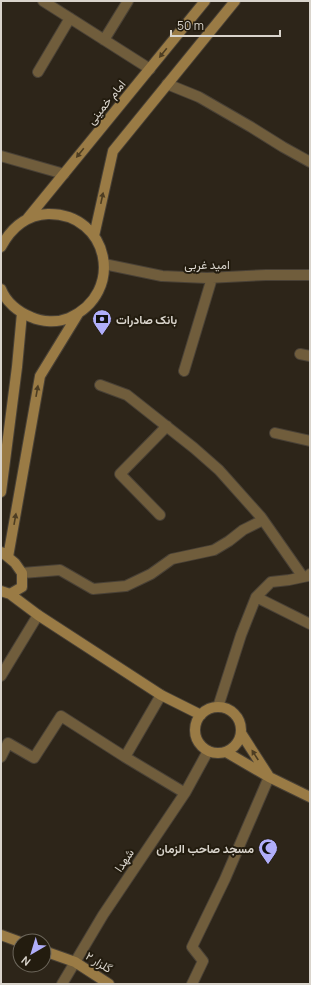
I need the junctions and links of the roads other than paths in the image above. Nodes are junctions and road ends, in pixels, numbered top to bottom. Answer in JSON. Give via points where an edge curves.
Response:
{"nodes":[{"id":1,"x":43,"y":1,"type":"edge"},
{"id":2,"x":128,"y":1,"type":"edge"},
{"id":3,"x":206,"y":1,"type":"edge"},
{"id":4,"x":235,"y":1,"type":"edge"},
{"id":5,"x":70,"y":18,"type":"junction"},
{"id":6,"x":104,"y":40,"type":"junction"},
{"id":7,"x":150,"y":69,"type":"junction"},
{"id":8,"x":38,"y":72,"type":"dead end"},
{"id":9,"x":167,"y":84,"type":"junction"},
{"id":10,"x":1,"y":156,"type":"edge"},
{"id":11,"x":310,"y":162,"type":"edge"},
{"id":12,"x":64,"y":174,"type":"junction"},
{"id":13,"x":27,"y":219,"type":"junction"},
{"id":14,"x":94,"y":236,"type":"junction"},
{"id":15,"x":1,"y":247,"type":"edge"},
{"id":16,"x":104,"y":264,"type":"junction"},
{"id":17,"x":310,"y":275,"type":"edge"},
{"id":18,"x":212,"y":278,"type":"junction"},
{"id":19,"x":1,"y":289,"type":"edge"},
{"id":20,"x":22,"y":313,"type":"junction"},
{"id":21,"x":78,"y":314,"type":"junction"},
{"id":22,"x":184,"y":371,"type":"dead end"},
{"id":23,"x":100,"y":384,"type":"dead end"},
{"id":24,"x":167,"y":426,"type":"junction"},
{"id":25,"x":275,"y":433,"type":"dead end"},
{"id":26,"x":310,"y":441,"type":"edge"},
{"id":27,"x":1,"y":492,"type":"edge"},
{"id":28,"x":160,"y":515,"type":"dead end"},
{"id":29,"x":263,"y":520,"type":"junction"},
{"id":30,"x":5,"y":555,"type":"edge"},
{"id":31,"x":22,"y":572,"type":"junction"},
{"id":32,"x":307,"y":576,"type":"edge"},
{"id":33,"x":6,"y":592,"type":"edge"},
{"id":34,"x":256,"y":597,"type":"junction"},
{"id":35,"x":38,"y":615,"type":"junction"},
{"id":36,"x":310,"y":624,"type":"edge"},
{"id":37,"x":1,"y":676,"type":"edge"},
{"id":38,"x":161,"y":695,"type":"junction"},
{"id":39,"x":218,"y":707,"type":"junction"},
{"id":40,"x":201,"y":715,"type":"junction"},
{"id":41,"x":241,"y":733,"type":"junction"},
{"id":42,"x":208,"y":751,"type":"junction"},
{"id":43,"x":226,"y":752,"type":"junction"},
{"id":44,"x":1,"y":757,"type":"edge"},
{"id":45,"x":125,"y":757,"type":"junction"},
{"id":46,"x":269,"y":777,"type":"junction"},
{"id":47,"x":184,"y":793,"type":"junction"},
{"id":48,"x":310,"y":797,"type":"edge"},
{"id":49,"x":1,"y":934,"type":"edge"},
{"id":50,"x":12,"y":939,"type":"edge"},
{"id":51,"x":52,"y":954,"type":"edge"},
{"id":52,"x":75,"y":962,"type":"junction"},
{"id":53,"x":62,"y":984,"type":"edge"},
{"id":54,"x":109,"y":984,"type":"edge"},
{"id":55,"x":192,"y":984,"type":"edge"}],
"edges":[{"from":1,"to":5,"type":"street"},
{"from":2,"to":6,"type":"street"},
{"from":3,"to":7,"type":"main road","name":"امام خمینی","one_way":true},
{"from":4,"to":9,"type":"main road"},
{"from":5,"to":6,"type":"street"},
{"from":5,"to":8,"type":"street"},
{"from":6,"to":7,"type":"street"},
{"from":7,"to":12,"type":"main road","name":"امام خمینی","one_way":true},
{"from":9,"to":11,"type":"street","via":[[199,98]]},
{"from":14,"to":9,"type":"main road","one_way":true,"via":[[113,151]]},
{"from":10,"to":12,"type":"street"},
{"from":12,"to":13,"type":"main road","name":"امام خمینی"},
{"from":13,"to":14,"type":"main road","via":[[56,214],[83,225]]},
{"from":13,"to":15,"type":"main road","via":[[15,227]]},
{"from":14,"to":16,"type":"main road","via":[[101,249]]},
{"from":16,"to":18,"type":"street","name":"امید غربی","via":[[162,276]]},
{"from":16,"to":21,"type":"main road","via":[[104,278],[99,293],[90,305]]},
{"from":17,"to":18,"type":"street","name":"امید غربی"},
{"from":18,"to":22,"type":"street"},
{"from":19,"to":20,"type":"main road","via":[[10,304]]},
{"from":20,"to":21,"type":"main road","via":[[50,322],[65,320]]},
{"from":20,"to":27,"type":"main road"},
{"from":30,"to":21,"type":"main road","one_way":true,"via":[[40,376]]},
{"from":23,"to":24,"type":"street","via":[[127,395]]},
{"from":24,"to":28,"type":"street","via":[[120,474]]},
{"from":24,"to":29,"type":"street","via":[[219,470]]},
{"from":25,"to":26,"type":"street"},
{"from":29,"to":31,"type":"street","via":[[214,550],[172,559],[151,574],[126,586],[93,589],[60,570]]},
{"from":29,"to":32,"type":"street"},
{"from":30,"to":31,"type":"main road"},
{"from":31,"to":33,"type":"main road","via":[[22,587]]},
{"from":32,"to":34,"type":"street","via":[[271,582]]},
{"from":33,"to":35,"type":"main road"},
{"from":34,"to":36,"type":"street"},
{"from":34,"to":39,"type":"street"},
{"from":35,"to":37,"type":"street"},
{"from":35,"to":38,"type":"main road"},
{"from":38,"to":40,"type":"main road"},
{"from":38,"to":45,"type":"street"},
{"from":39,"to":40,"type":"main road","via":[[209,709]]},
{"from":39,"to":41,"type":"main road","via":[[230,711],[239,720]]},
{"from":40,"to":42,"type":"main road","via":[[196,724],[195,735]]},
{"from":41,"to":43,"type":"main road","via":[[236,744]]},
{"from":46,"to":41,"type":"main road","one_way":true},
{"from":42,"to":43,"type":"main road"},
{"from":42,"to":47,"type":"street","name":"شهدا"},
{"from":43,"to":46,"type":"main road"},
{"from":44,"to":45,"type":"street","via":[[8,743],[34,758],[61,716]]},
{"from":45,"to":47,"type":"street"},
{"from":46,"to":48,"type":"main road"},
{"from":46,"to":55,"type":"street","via":[[192,948],[203,961]]},
{"from":47,"to":52,"type":"street","name":"شهدا","via":[[103,914]]},
{"from":49,"to":50,"type":"main road"},
{"from":51,"to":52,"type":"main road","name":"گلزار ۲"},
{"from":52,"to":53,"type":"street","name":"شهدا"},
{"from":52,"to":54,"type":"main road","name":"گلزار ۲"}]}
